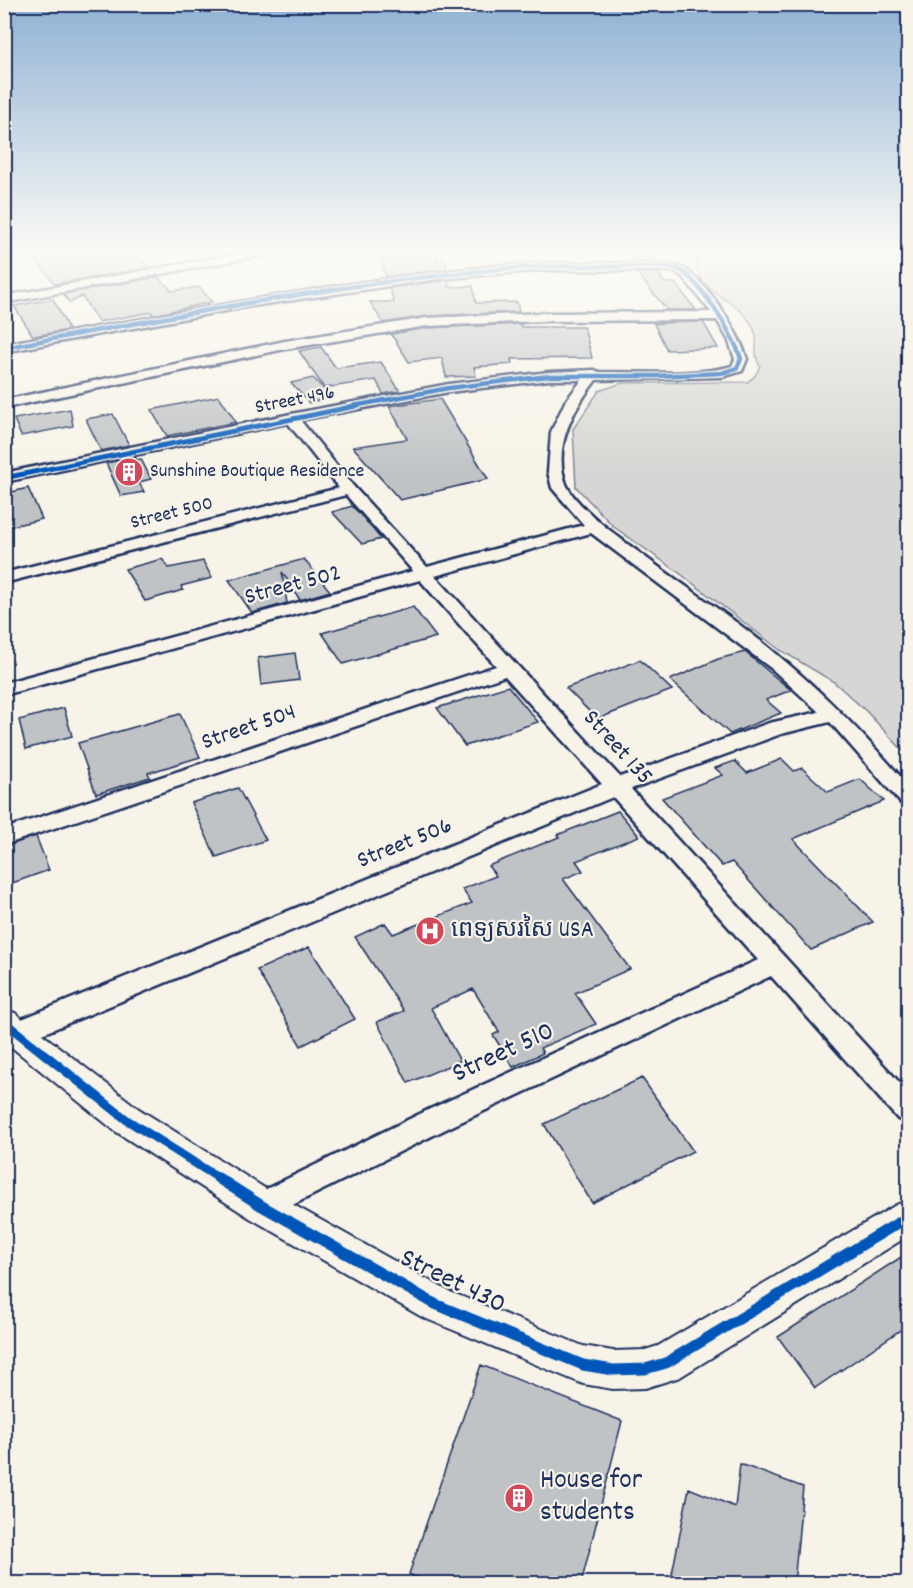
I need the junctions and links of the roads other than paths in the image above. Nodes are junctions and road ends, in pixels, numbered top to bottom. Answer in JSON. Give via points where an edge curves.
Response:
{"nodes":[{"id":1,"x":129,"y":325,"type":"edge"},
{"id":2,"x":408,"y":325,"type":"edge"},
{"id":3,"x":727,"y":325,"type":"edge"},
{"id":4,"x":4,"y":348,"type":"edge"},
{"id":5,"x":594,"y":374,"type":"junction"},
{"id":6,"x":4,"y":405,"type":"edge"},
{"id":7,"x":291,"y":418,"type":"junction"},
{"id":8,"x":4,"y":478,"type":"edge"},
{"id":9,"x":349,"y":490,"type":"junction"},
{"id":10,"x":594,"y":527,"type":"junction"},
{"id":11,"x":425,"y":575,"type":"junction"},
{"id":12,"x":4,"y":578,"type":"edge"},
{"id":13,"x":509,"y":668,"type":"junction"},
{"id":14,"x":4,"y":689,"type":"edge"},
{"id":15,"x":834,"y":715,"type":"junction"},
{"id":16,"x":618,"y":786,"type":"junction"},
{"id":17,"x":909,"y":798,"type":"edge"},
{"id":18,"x":4,"y":837,"type":"edge"},
{"id":19,"x":775,"y":963,"type":"junction"},
{"id":20,"x":8,"y":1033,"type":"edge"},
{"id":21,"x":909,"y":1110,"type":"edge"},
{"id":22,"x":262,"y":1206,"type":"junction"},
{"id":23,"x":909,"y":1217,"type":"edge"}],
"edges":[{"from":1,"to":4,"type":"street"},
{"from":2,"to":6,"type":"street","via":[[285,345]]},
{"from":3,"to":5,"type":"street","name":"Street 496","via":[[738,344],[741,359],[737,368],[656,376]]},
{"from":5,"to":7,"type":"street","name":"Street 496","via":[[449,388]]},
{"from":5,"to":10,"type":"street","via":[[572,402],[558,432],[555,472],[560,488]]},
{"from":7,"to":8,"type":"street","name":"Street 496"},
{"from":7,"to":9,"type":"street","name":"Street 135"},
{"from":9,"to":11,"type":"street","name":"Street 135"},
{"from":9,"to":12,"type":"street","name":"Street 500"},
{"from":10,"to":11,"type":"street","name":"Street 502"},
{"from":10,"to":15,"type":"street","via":[[779,665]]},
{"from":11,"to":13,"type":"street","name":"Street 135"},
{"from":11,"to":14,"type":"street","name":"Street 502"},
{"from":13,"to":16,"type":"street","name":"Street 135"},
{"from":13,"to":18,"type":"street","name":"Street 504"},
{"from":15,"to":16,"type":"street","name":"Street 506","via":[[776,728]]},
{"from":15,"to":17,"type":"street"},
{"from":16,"to":19,"type":"street","name":"Street 135"},
{"from":16,"to":20,"type":"street","name":"Street 506"},
{"from":19,"to":21,"type":"street","name":"Street 135"},
{"from":19,"to":22,"type":"street","name":"Street 510","via":[[440,1118]]},
{"from":20,"to":22,"type":"street","name":"Street 430","via":[[128,1120]]},
{"from":22,"to":23,"type":"street","name":"Street 430","via":[[435,1304],[583,1365],[613,1370],[645,1369],[666,1363]]}]}
